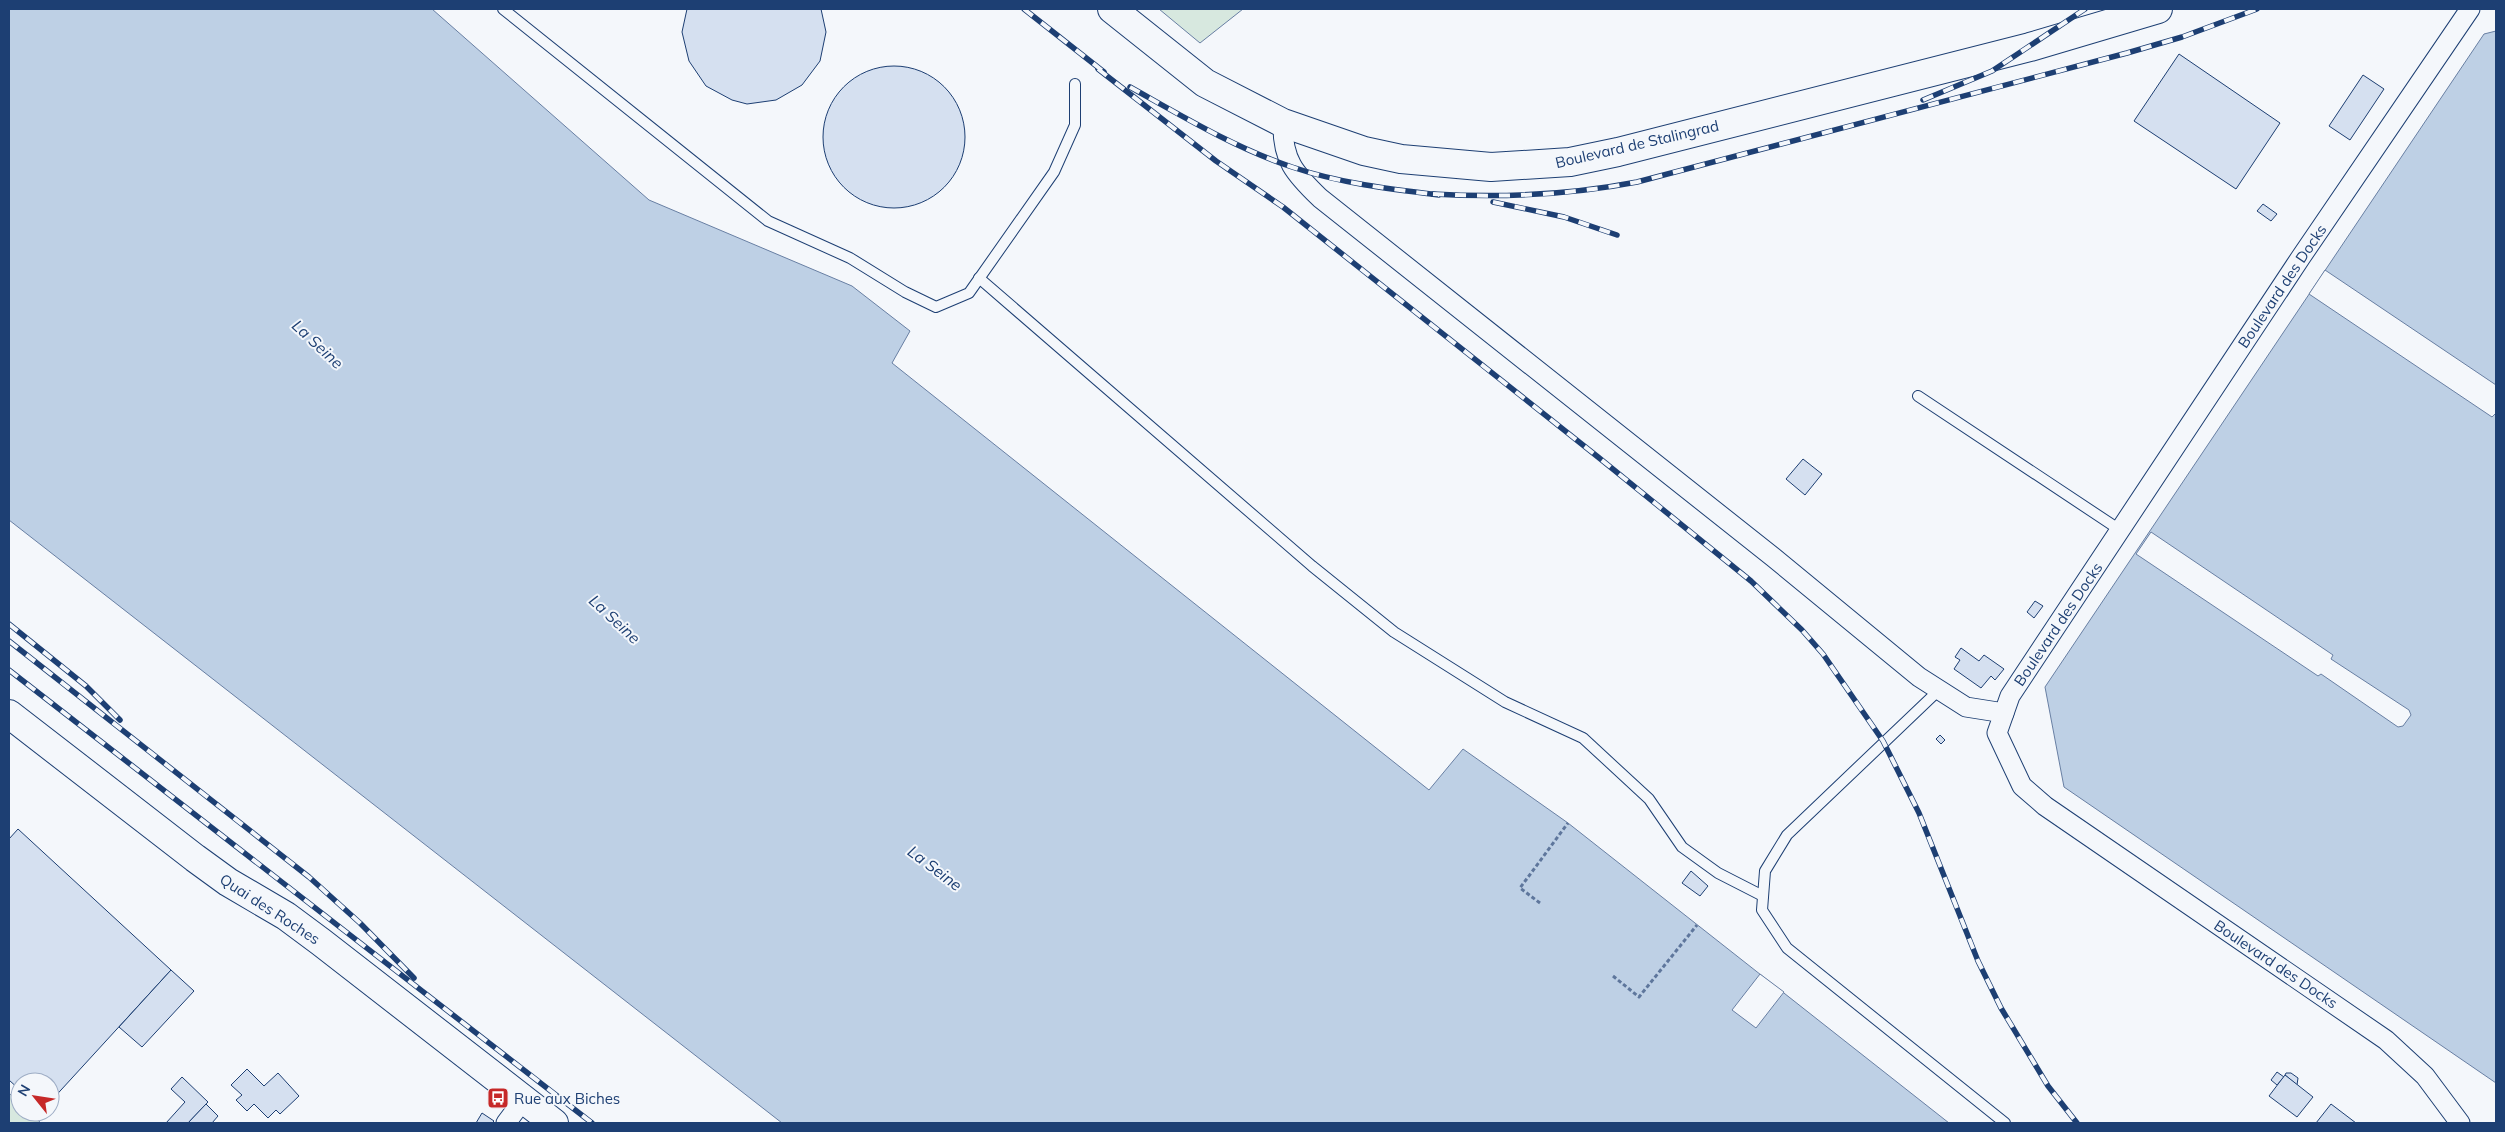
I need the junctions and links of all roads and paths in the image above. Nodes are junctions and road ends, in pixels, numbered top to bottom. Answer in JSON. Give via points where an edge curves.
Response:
{"nodes":[{"id":1,"x":503,"y":9,"type":"edge"},
{"id":2,"x":1112,"y":9,"type":"edge"},
{"id":3,"x":2158,"y":9,"type":"edge"},
{"id":4,"x":2470,"y":9,"type":"edge"},
{"id":5,"x":1075,"y":84,"type":"dead end"},
{"id":6,"x":1283,"y":123,"type":"junction"},
{"id":7,"x":980,"y":278,"type":"junction"},
{"id":8,"x":1918,"y":396,"type":"dead end"},
{"id":9,"x":2120,"y":530,"type":"junction"},
{"id":10,"x":1939,"y":690,"type":"junction"},
{"id":11,"x":2004,"y":713,"type":"junction"},
{"id":12,"x":9,"y":714,"type":"edge"},
{"id":13,"x":1568,"y":823,"type":"dead end"},
{"id":14,"x":1763,"y":896,"type":"junction"},
{"id":15,"x":1540,"y":903,"type":"dead end"},
{"id":16,"x":1697,"y":925,"type":"dead end"},
{"id":17,"x":1613,"y":976,"type":"dead end"},
{"id":18,"x":526,"y":1110,"type":"edge"},
{"id":19,"x":506,"y":1123,"type":"edge"},
{"id":20,"x":554,"y":1123,"type":"edge"},
{"id":21,"x":2005,"y":1123,"type":"edge"},
{"id":22,"x":2460,"y":1123,"type":"edge"}],
"edges":[{"from":1,"to":7,"type":"lane","via":[[768,221],[850,258],[936,307],[968,293]]},
{"from":2,"to":6,"type":"street","name":"Boulevard de Stalingrad","via":[[1205,83]]},
{"from":3,"to":6,"type":"street","name":"Boulevard de Stalingrad","via":[[2030,47],[1570,162],[1491,168],[1401,159],[1329,141]]},
{"from":4,"to":9,"type":"street","name":"Boulevard des Docks"},
{"from":5,"to":7,"type":"lane","via":[[1075,125],[1054,172]]},
{"from":6,"to":10,"type":"street","via":[[1285,153],[1291,167],[1320,198]]},
{"from":7,"to":14,"type":"lane","via":[[1312,566],[1394,632],[1505,702],[1583,738],[1649,799],[1682,847],[1718,873]]},
{"from":8,"to":9,"type":"lane"},
{"from":9,"to":11,"type":"street","name":"Boulevard des Docks","via":[[2010,696]]},
{"from":10,"to":11,"type":"street","via":[[1966,707]]},
{"from":10,"to":14,"type":"lane","via":[[1787,835],[1765,871]]},
{"from":11,"to":22,"type":"street","name":"Boulevard des Docks","via":[[1997,733],[2022,786],[2045,806],[2386,1040],[2425,1076]]},
{"from":12,"to":18,"type":"street","name":"Quai des Roches","via":[[195,858],[321,942]]},
{"from":13,"to":15,"type":"path","via":[[1520,888]]},
{"from":14,"to":21,"type":"lane","via":[[1762,910],[1787,948]]},
{"from":16,"to":17,"type":"path","via":[[1638,997]]},
{"from":18,"to":19,"type":"street"},
{"from":18,"to":20,"type":"street","name":"Quai des Roches"}]}
